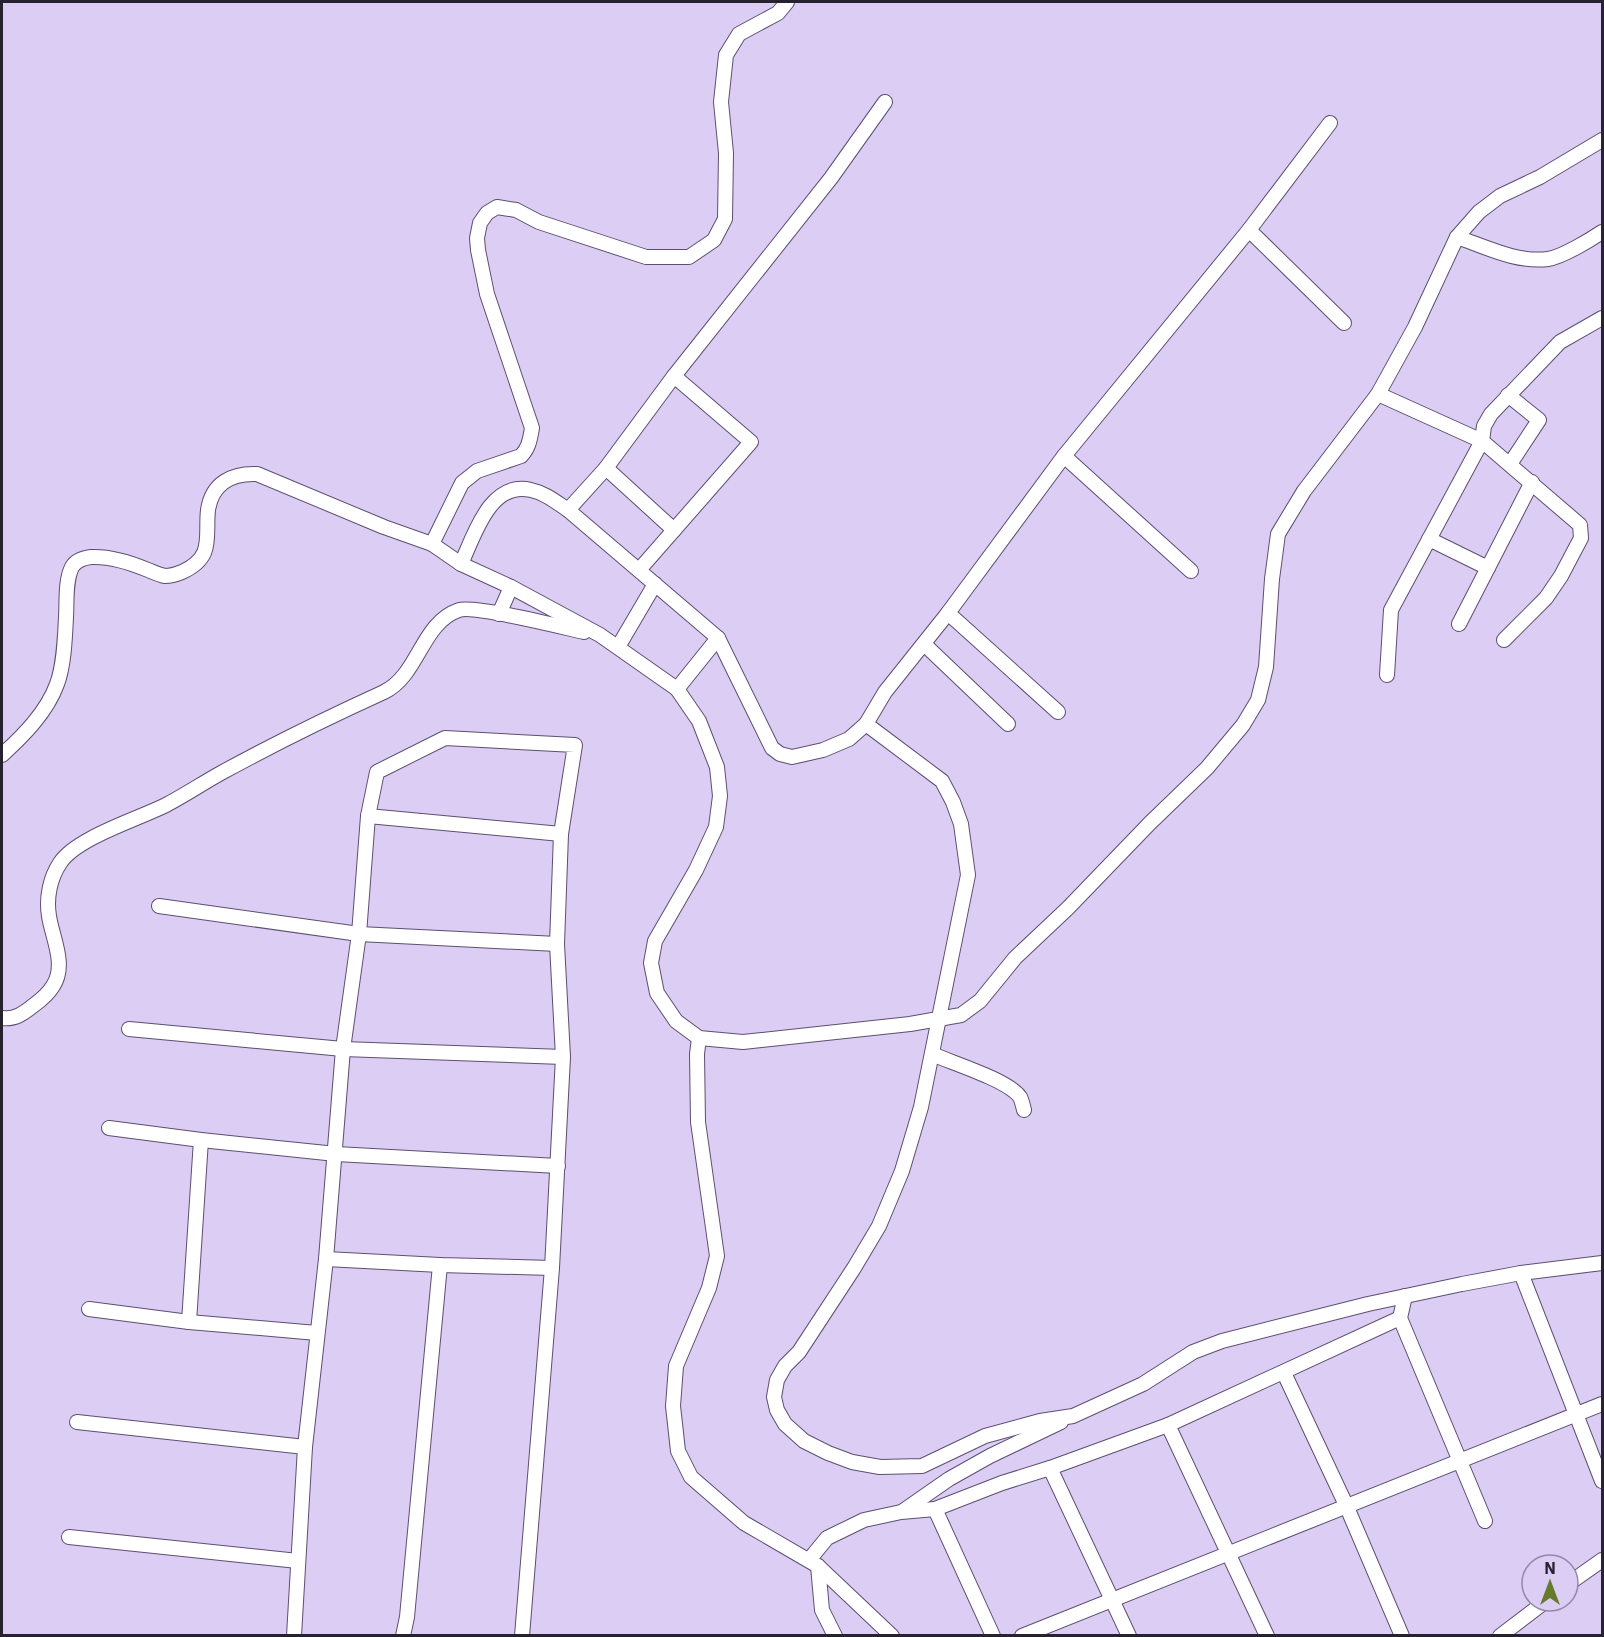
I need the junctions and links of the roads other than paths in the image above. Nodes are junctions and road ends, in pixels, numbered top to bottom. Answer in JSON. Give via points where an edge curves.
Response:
{"nodes":[{"id":1,"x":787,"y":2,"type":"edge"},
{"id":2,"x":885,"y":102,"type":"dead end"},
{"id":3,"x":1330,"y":123,"type":"dead end"},
{"id":4,"x":1602,"y":140,"type":"edge"},
{"id":5,"x":1249,"y":230,"type":"junction"},
{"id":6,"x":1602,"y":232,"type":"edge"},
{"id":7,"x":1457,"y":237,"type":"junction"},
{"id":8,"x":1602,"y":318,"type":"edge"},
{"id":9,"x":1344,"y":323,"type":"dead end"},
{"id":10,"x":674,"y":376,"type":"junction"},
{"id":11,"x":1378,"y":394,"type":"junction"},
{"id":12,"x":1508,"y":396,"type":"junction"},
{"id":13,"x":1482,"y":441,"type":"junction"},
{"id":14,"x":1064,"y":456,"type":"junction"},
{"id":15,"x":1510,"y":464,"type":"junction"},
{"id":16,"x":606,"y":468,"type":"junction"},
{"id":17,"x":1532,"y":482,"type":"junction"},
{"id":18,"x":568,"y":510,"type":"junction"},
{"id":19,"x":674,"y":530,"type":"junction"},
{"id":20,"x":1429,"y":540,"type":"junction"},
{"id":21,"x":432,"y":544,"type":"junction"},
{"id":22,"x":461,"y":564,"type":"junction"},
{"id":23,"x":1488,"y":568,"type":"junction"},
{"id":24,"x":639,"y":570,"type":"junction"},
{"id":25,"x":1191,"y":571,"type":"dead end"},
{"id":26,"x":655,"y":584,"type":"junction"},
{"id":27,"x":511,"y":588,"type":"junction"},
{"id":28,"x":948,"y":613,"type":"junction"},
{"id":29,"x":499,"y":614,"type":"junction"},
{"id":30,"x":1459,"y":624,"type":"dead end"},
{"id":31,"x":600,"y":635,"type":"junction"},
{"id":32,"x":718,"y":638,"type":"junction"},
{"id":33,"x":1504,"y":640,"type":"dead end"},
{"id":34,"x":924,"y":644,"type":"junction"},
{"id":35,"x":618,"y":647,"type":"junction"},
{"id":36,"x":1387,"y":675,"type":"dead end"},
{"id":37,"x":677,"y":689,"type":"junction"},
{"id":38,"x":1058,"y":712,"type":"dead end"},
{"id":39,"x":866,"y":724,"type":"junction"},
{"id":40,"x":1008,"y":724,"type":"dead end"},
{"id":41,"x":2,"y":755,"type":"edge"},
{"id":42,"x":368,"y":816,"type":"junction"},
{"id":43,"x":561,"y":834,"type":"junction"},
{"id":44,"x":159,"y":906,"type":"dead end"},
{"id":45,"x":358,"y":933,"type":"junction"},
{"id":46,"x":557,"y":944,"type":"junction"},
{"id":47,"x":2,"y":1018,"type":"edge"},
{"id":48,"x":939,"y":1020,"type":"junction"},
{"id":49,"x":129,"y":1029,"type":"dead end"},
{"id":50,"x":699,"y":1038,"type":"junction"},
{"id":51,"x":343,"y":1049,"type":"junction"},
{"id":52,"x":932,"y":1054,"type":"junction"},
{"id":53,"x":563,"y":1057,"type":"junction"},
{"id":54,"x":1024,"y":1110,"type":"dead end"},
{"id":55,"x":109,"y":1128,"type":"dead end"},
{"id":56,"x":201,"y":1140,"type":"junction"},
{"id":57,"x":336,"y":1154,"type":"junction"},
{"id":58,"x":558,"y":1166,"type":"junction"},
{"id":59,"x":326,"y":1259,"type":"junction"},
{"id":60,"x":1602,"y":1263,"type":"edge"},
{"id":61,"x":440,"y":1265,"type":"junction"},
{"id":62,"x":552,"y":1268,"type":"junction"},
{"id":63,"x":1521,"y":1273,"type":"junction"},
{"id":64,"x":1405,"y":1296,"type":"junction"},
{"id":65,"x":89,"y":1309,"type":"dead end"},
{"id":66,"x":1400,"y":1318,"type":"junction"},
{"id":67,"x":189,"y":1322,"type":"junction"},
{"id":68,"x":317,"y":1333,"type":"junction"},
{"id":69,"x":1284,"y":1373,"type":"junction"},
{"id":70,"x":1602,"y":1404,"type":"edge"},
{"id":71,"x":1577,"y":1413,"type":"junction"},
{"id":72,"x":1073,"y":1416,"type":"junction"},
{"id":73,"x":77,"y":1422,"type":"dead end"},
{"id":74,"x":1168,"y":1425,"type":"junction"},
{"id":75,"x":305,"y":1447,"type":"junction"},
{"id":76,"x":1461,"y":1460,"type":"junction"},
{"id":77,"x":1050,"y":1468,"type":"junction"},
{"id":78,"x":1602,"y":1481,"type":"edge"},
{"id":79,"x":1346,"y":1505,"type":"junction"},
{"id":80,"x":935,"y":1509,"type":"junction"},
{"id":81,"x":902,"y":1512,"type":"junction"},
{"id":82,"x":1485,"y":1521,"type":"dead end"},
{"id":83,"x":69,"y":1537,"type":"dead end"},
{"id":84,"x":1229,"y":1552,"type":"junction"},
{"id":85,"x":1602,"y":1560,"type":"edge"},
{"id":86,"x":298,"y":1561,"type":"junction"},
{"id":87,"x":814,"y":1563,"type":"junction"},
{"id":88,"x":1580,"y":1576,"type":"edge"},
{"id":89,"x":1112,"y":1599,"type":"junction"},
{"id":90,"x":1530,"y":1613,"type":"edge"},
{"id":91,"x":294,"y":1635,"type":"edge"},
{"id":92,"x":403,"y":1635,"type":"edge"},
{"id":93,"x":522,"y":1635,"type":"edge"},
{"id":94,"x":835,"y":1635,"type":"edge"},
{"id":95,"x":892,"y":1635,"type":"edge"},
{"id":96,"x":993,"y":1635,"type":"edge"},
{"id":97,"x":1022,"y":1635,"type":"edge"},
{"id":98,"x":1129,"y":1635,"type":"edge"},
{"id":99,"x":1267,"y":1635,"type":"edge"},
{"id":100,"x":1402,"y":1635,"type":"edge"},
{"id":101,"x":1500,"y":1635,"type":"edge"}],
"edges":[{"from":1,"to":21,"type":"street","via":[[778,13],[739,34],[726,55],[721,102],[726,153],[725,219],[714,240],[689,257],[646,257],[539,222],[516,210],[497,207],[480,223],[478,250],[488,294],[531,436],[521,456],[477,471],[462,483]]},
{"from":2,"to":10,"type":"street","via":[[831,178]]},
{"from":3,"to":5,"type":"street"},
{"from":4,"to":7,"type":"street","via":[[1500,196]]},
{"from":5,"to":9,"type":"street"},
{"from":5,"to":14,"type":"street"},
{"from":6,"to":7,"type":"street","via":[[1549,259],[1516,257]]},
{"from":7,"to":11,"type":"street"},
{"from":8,"to":12,"type":"street","via":[[1560,342]]},
{"from":10,"to":16,"type":"street"},
{"from":10,"to":19,"type":"street","via":[[751,442]]},
{"from":11,"to":13,"type":"street"},
{"from":11,"to":48,"type":"street","via":[[1304,491],[1278,534],[1266,667],[1258,700],[1243,724],[1207,768],[1015,958],[980,1002],[961,1015]]},
{"from":12,"to":13,"type":"street","via":[[1484,426]]},
{"from":12,"to":15,"type":"street","via":[[1539,420]]},
{"from":13,"to":15,"type":"street"},
{"from":13,"to":20,"type":"street"},
{"from":14,"to":25,"type":"street"},
{"from":14,"to":28,"type":"street"},
{"from":15,"to":17,"type":"street"},
{"from":16,"to":18,"type":"street"},
{"from":16,"to":19,"type":"street"},
{"from":17,"to":23,"type":"street"},
{"from":17,"to":33,"type":"street","via":[[1580,525],[1581,538],[1546,598]]},
{"from":18,"to":22,"type":"street","via":[[530,489],[494,499]]},
{"from":18,"to":24,"type":"street"},
{"from":19,"to":24,"type":"street"},
{"from":20,"to":23,"type":"street"},
{"from":20,"to":36,"type":"street","via":[[1391,610]]},
{"from":21,"to":22,"type":"street"},
{"from":21,"to":41,"type":"street","via":[[256,474],[241,473],[225,479],[215,490],[208,510],[209,534],[202,557],[187,570],[165,576],[104,556],[76,561],[68,585],[58,683],[46,705]]},
{"from":22,"to":27,"type":"street"},
{"from":23,"to":30,"type":"street"},
{"from":24,"to":26,"type":"street"},
{"from":26,"to":32,"type":"street"},
{"from":26,"to":35,"type":"street"},
{"from":27,"to":29,"type":"street"},
{"from":27,"to":31,"type":"street"},
{"from":28,"to":34,"type":"street"},
{"from":28,"to":38,"type":"street"},
{"from":29,"to":31,"type":"street"},
{"from":29,"to":47,"type":"street","via":[[462,609],[447,615],[392,688],[79,846],[60,862],[48,892],[48,914],[59,966],[54,985],[23,1014]]},
{"from":31,"to":35,"type":"street"},
{"from":32,"to":37,"type":"street"},
{"from":32,"to":39,"type":"street","via":[[772,748],[780,754],[792,757],[823,750],[849,739]]},
{"from":34,"to":39,"type":"street","via":[[885,692]]},
{"from":34,"to":40,"type":"street"},
{"from":35,"to":37,"type":"street"},
{"from":37,"to":50,"type":"street","via":[[699,721],[717,767],[720,796],[717,827],[655,941],[651,963],[657,993],[676,1022]]},
{"from":39,"to":48,"type":"street","via":[[942,781],[961,824],[968,875]]},
{"from":42,"to":43,"type":"street"},
{"from":42,"to":43,"type":"street","via":[[377,772],[445,738],[575,745]]},
{"from":42,"to":45,"type":"street"},
{"from":43,"to":46,"type":"street"},
{"from":44,"to":45,"type":"street"},
{"from":45,"to":46,"type":"street"},
{"from":45,"to":51,"type":"street"},
{"from":46,"to":53,"type":"street"},
{"from":48,"to":50,"type":"street","via":[[743,1042]]},
{"from":48,"to":52,"type":"street"},
{"from":49,"to":51,"type":"street"},
{"from":50,"to":87,"type":"street","via":[[698,1122],[717,1256],[709,1288],[676,1365],[673,1406],[678,1451],[692,1477],[744,1522]]},
{"from":51,"to":53,"type":"street"},
{"from":51,"to":57,"type":"street"},
{"from":52,"to":54,"type":"street","via":[[1010,1087],[1020,1096]]},
{"from":52,"to":72,"type":"street","via":[[921,1107],[890,1204],[854,1268],[799,1352],[785,1365],[777,1380],[777,1410],[785,1424],[804,1441],[828,1454],[880,1467],[922,1466],[985,1436]]},
{"from":53,"to":58,"type":"street"},
{"from":55,"to":56,"type":"street"},
{"from":56,"to":57,"type":"street"},
{"from":56,"to":67,"type":"street"},
{"from":57,"to":58,"type":"street"},
{"from":57,"to":59,"type":"street"},
{"from":58,"to":62,"type":"street"},
{"from":59,"to":61,"type":"street"},
{"from":59,"to":68,"type":"street"},
{"from":60,"to":63,"type":"street"},
{"from":61,"to":62,"type":"street"},
{"from":61,"to":92,"type":"street"},
{"from":62,"to":93,"type":"street"},
{"from":63,"to":64,"type":"street"},
{"from":63,"to":71,"type":"street"},
{"from":64,"to":66,"type":"street"},
{"from":64,"to":72,"type":"street","via":[[1222,1341]]},
{"from":65,"to":67,"type":"street"},
{"from":66,"to":69,"type":"street"},
{"from":66,"to":76,"type":"street"},
{"from":67,"to":68,"type":"street"},
{"from":68,"to":75,"type":"street"},
{"from":69,"to":74,"type":"street"},
{"from":69,"to":79,"type":"street"},
{"from":70,"to":71,"type":"street"},
{"from":71,"to":76,"type":"street"},
{"from":71,"to":78,"type":"street"},
{"from":72,"to":81,"type":"street","via":[[948,1479]]},
{"from":73,"to":75,"type":"street"},
{"from":74,"to":77,"type":"street"},
{"from":74,"to":84,"type":"street"},
{"from":75,"to":86,"type":"street"},
{"from":76,"to":79,"type":"street"},
{"from":76,"to":82,"type":"street"},
{"from":77,"to":80,"type":"street"},
{"from":77,"to":89,"type":"street"},
{"from":79,"to":84,"type":"street"},
{"from":79,"to":100,"type":"street"},
{"from":80,"to":81,"type":"street"},
{"from":80,"to":96,"type":"street"},
{"from":81,"to":87,"type":"street","via":[[864,1520],[827,1538]]},
{"from":83,"to":86,"type":"street"},
{"from":84,"to":89,"type":"street"},
{"from":84,"to":99,"type":"street"},
{"from":85,"to":88,"type":"street"},
{"from":86,"to":91,"type":"street"},
{"from":87,"to":94,"type":"street","via":[[822,1610]]},
{"from":87,"to":95,"type":"street"},
{"from":89,"to":97,"type":"street"},
{"from":89,"to":98,"type":"street"},
{"from":90,"to":101,"type":"street"}]}
